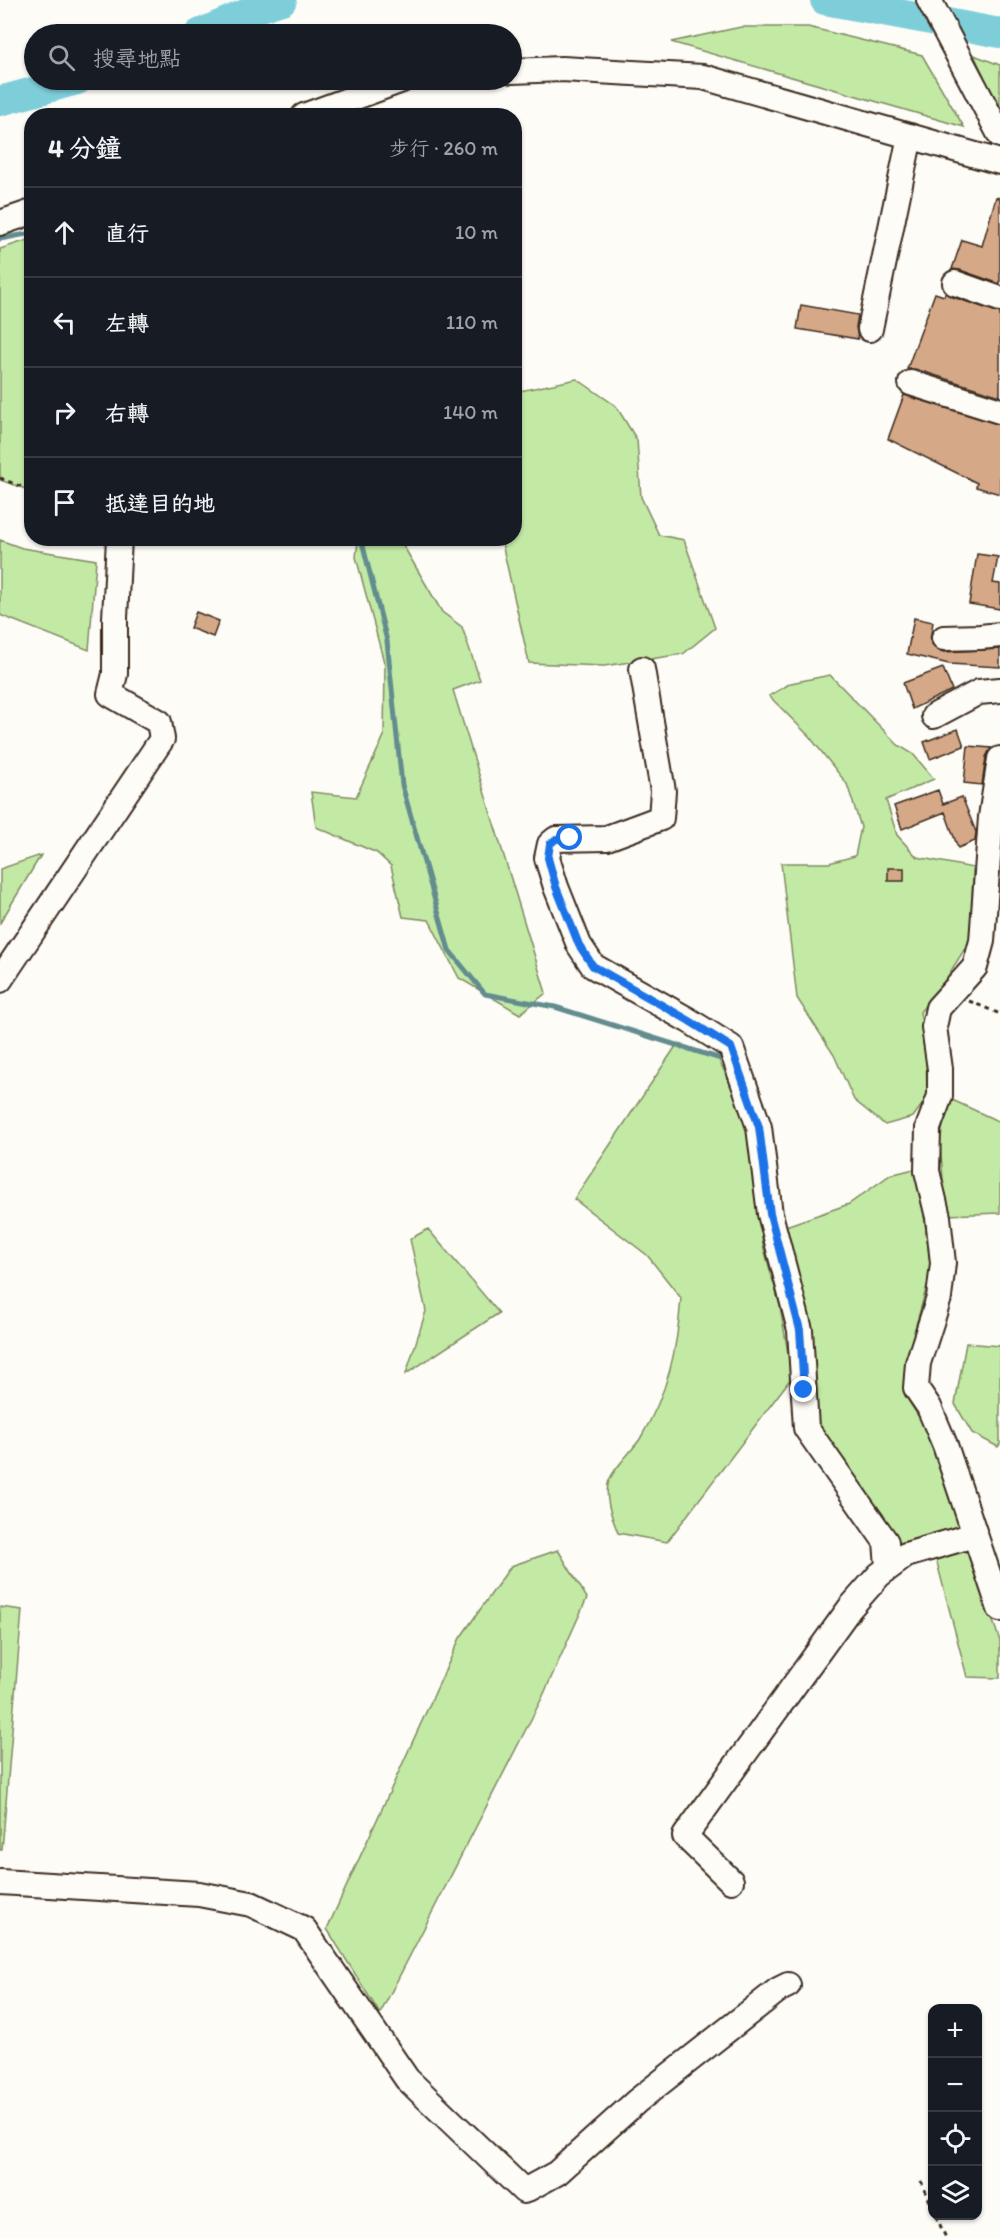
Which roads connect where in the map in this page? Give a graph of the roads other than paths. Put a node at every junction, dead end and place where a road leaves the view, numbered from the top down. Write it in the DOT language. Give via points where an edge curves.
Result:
graph roads {
  1 [pos="929,0"];
  2 [pos="522,71"];
  3 [pos="375,90"];
  4 [pos="326,108"];
  5 [pos="1000,135"];
  6 [pos="910,136"];
  7 [pos="1000,162"];
  8 [pos="24,215"];
  9 [pos="0,223"];
  10 [pos="955,283"];
  11 [pos="1000,299"];
  12 [pos="870,328"];
  13 [pos="911,383"];
  14 [pos="1000,411"];
  15 [pos="119,546"];
  16 [pos="1000,635"];
  17 [pos="944,638"];
  18 [pos="642,669"];
  19 [pos="1000,690"];
  20 [pos="934,716"];
  21 [pos="1000,759"];
  22 [pos="994,849"];
  23 [pos="0,980"];
  24 [pos="974,1535"];
  25 [pos="888,1566"];
  26 [pos="1000,1609"];
  27 [pos="731,1881"];
  28 [pos="0,1882"];
  29 [pos="788,1984"];
  1 -- 5 [label="street"];
  2 -- 6 [label="street" via="562,69 703,77"];
  3 -- 4 [label="street"];
  6 -- 7 [label="street"];
  6 -- 12 [label="street"];
  8 -- 9 [label="street"];
  10 -- 11 [label="street"];
  13 -- 14 [label="street"];
  15 -- 23 [label="street" via="111,694 159,722 162,739"];
  16 -- 17 [label="street"];
  18 -- 25 [label="street" via="663,791 662,818 607,838 556,839 550,844 548,858 579,945 593,966 731,1047 759,1127 770,1214 800,1330 806,1428 886,1542"];
  19 -- 20 [label="street" via="979,692"];
  21 -- 22 [label="street" via="991,818"];
  22 -- 24 [label="street" via="975,967 938,1008 934,1027 940,1096 928,1128 927,1171 943,1263 939,1298 918,1363 916,1388 945,1445"];
  24 -- 25 [label="street" via="906,1555"];
  24 -- 26 [label="street"];
  25 -- 27 [label="street" via="850,1608 685,1836"];
  28 -- 29 [label="street" via="199,1894 251,1904 304,1929 407,2079 524,2191 557,2173 637,2101"];
}
